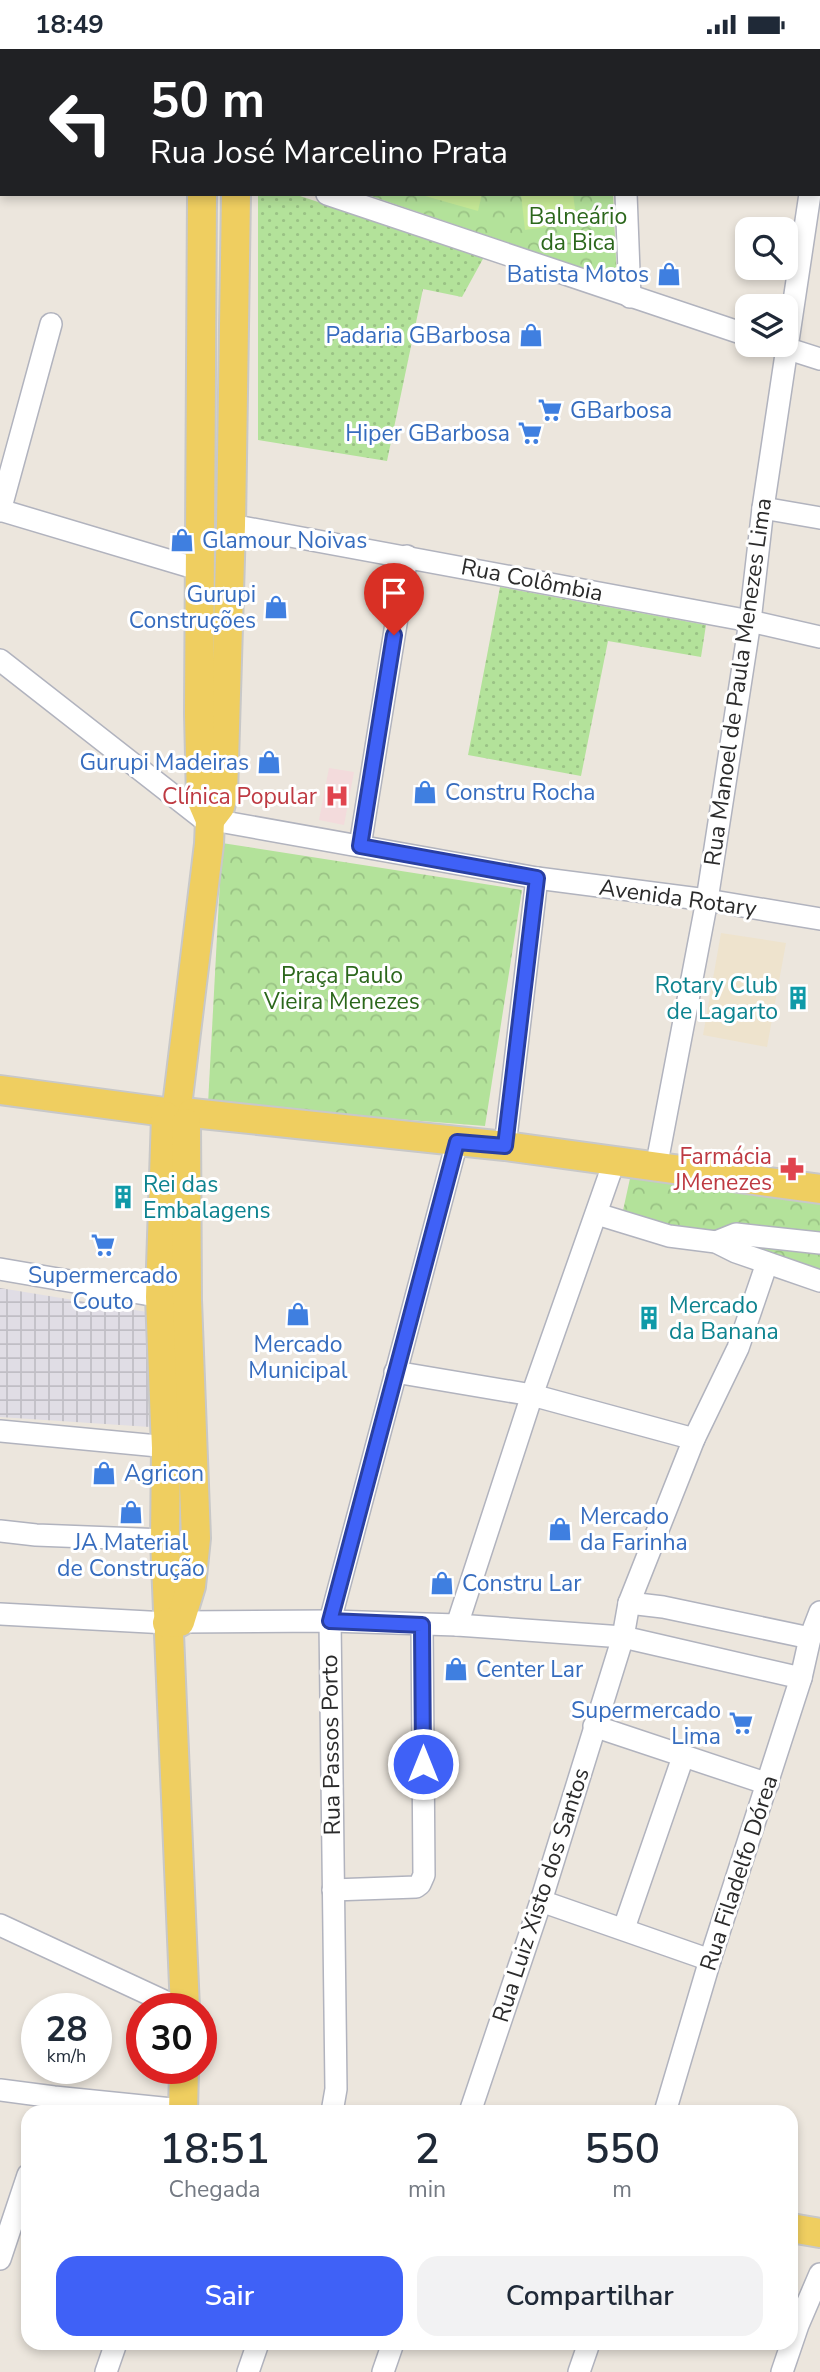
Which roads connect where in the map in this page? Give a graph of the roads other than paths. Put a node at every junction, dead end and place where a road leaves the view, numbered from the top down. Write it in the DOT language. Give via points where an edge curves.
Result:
graph roads {
  1 [pos="202,196"];
  2 [pos="236,196"];
  3 [pos="333,196"];
  4 [pos="626,196"];
  5 [pos="810,196"];
  6 [pos="792,294"];
  7 [pos="630,297"];
  8 [pos="51,324"];
  9 [pos="735,331"];
  10 [pos="798,352"];
  11 [pos="781,357"];
  12 [pos="820,359"];
  13 [pos="763,507"];
  14 [pos="0,510"];
  15 [pos="820,518"];
  16 [pos="231,525"];
  17 [pos="407,557"];
  18 [pos="201,570"];
  19 [pos="750,621"];
  20 [pos="820,637"];
  21 [pos="0,660"];
  22 [pos="210,820"];
  23 [pos="360,846"];
  24 [pos="537,878"];
  25 [pos="707,900"];
  26 [pos="820,919"];
  27 [pos="0,1090"];
  28 [pos="177,1112"];
  29 [pos="457,1142"];
  30 [pos="505,1146"];
  31 [pos="614,1162"];
  32 [pos="656,1168"];
  33 [pos="820,1189"];
  34 [pos="597,1214"];
  35 [pos="716,1241"];
  36 [pos="820,1243"];
  37 [pos="767,1263"];
  38 [pos="0,1269"];
  39 [pos="820,1281"];
  40 [pos="174,1299"];
  41 [pos="395,1372"];
  42 [pos="532,1395"];
  43 [pos="0,1431"];
  44 [pos="694,1439"];
  45 [pos="180,1448"];
  46 [pos="0,1531"];
  47 [pos="165,1540"];
  48 [pos="179,1587"];
  49 [pos="629,1603"];
  50 [pos="820,1612"];
  51 [pos="0,1614"];
  52 [pos="330,1621"];
  53 [pos="174,1622"];
  54 [pos="422,1625"];
  55 [pos="457,1625"];
  56 [pos="814,1635"];
  57 [pos="623,1637"];
  58 [pos="800,1678"];
  59 [pos="594,1726"];
  60 [pos="683,1757"];
  61 [pos="768,1783"];
  62 [pos="333,1891"];
  63 [pos="541,1901"];
  64 [pos="0,1926"];
  65 [pos="624,1928"];
  66 [pos="710,1960"];
  67 [pos="148,1993"];
  68 [pos="183,1993"];
  69 [pos="183,2084"];
  70 [pos="0,2090"];
  71 [pos="52,2105"];
  72 [pos="182,2105"];
  73 [pos="333,2105"];
  74 [pos="472,2105"];
  75 [pos="666,2105"];
  76 [pos="21,2196"];
  77 [pos="798,2229"];
  78 [pos="820,2233"];
  79 [pos="0,2259"];
  80 [pos="820,2274"];
  81 [pos="813,2302"];
  82 [pos="798,2336"];
  83 [pos="114,2350"];
  84 [pos="256,2350"];
  85 [pos="391,2350"];
  86 [pos="587,2350"];
  87 [pos="792,2350"];
  88 [pos="106,2372"];
  89 [pos="248,2372"];
  90 [pos="383,2372"];
  91 [pos="579,2372"];
  92 [pos="782,2372"];
  1 -- 18 [label="main road"];
  2 -- 16 [label="main road"];
  3 -- 7 [label="street"];
  4 -- 7 [label="street"];
  5 -- 6 [label="street, Rua Manoel de Paula Menezes Lima"];
  7 -- 9 [label="street"];
  8 -- 14 [label="street"];
  10 -- 12 [label="street"];
  11 -- 13 [label="street, Rua Manoel de Paula Menezes Lima"];
  13 -- 15 [label="street"];
  13 -- 19 [label="street, Rua Manoel de Paula Menezes Lima"];
  14 -- 18 [label="street"];
  16 -- 17 [label="street, Rua Colômbia"];
  16 -- 22 [label="main road" via="223,795"];
  17 -- 19 [label="street, Rua Colômbia"];
  17 -- 23 [label="street"];
  18 -- 22 [label="main road" via="201,799"];
  19 -- 20 [label="street, Rua Colômbia"];
  19 -- 25 [label="street, Rua Manoel de Paula Menezes Lima"];
  21 -- 22 [label="street"];
  22 -- 23 [label="street"];
  22 -- 28 [label="main road"];
  23 -- 24 [label="street"];
  24 -- 25 [label="street, Avenida Rotary"];
  24 -- 30 [label="street"];
  25 -- 26 [label="street, Avenida Rotary"];
  25 -- 32 [label="street, Rua Manoel de Paula Menezes Lima"];
  27 -- 28 [label="main road"];
  28 -- 29 [label="main road"];
  28 -- 40 [label="main road"];
  29 -- 30 [label="main road"];
  29 -- 41 [label="street, Rua Passos Porto"];
  30 -- 31 [label="main road"];
  31 -- 32 [label="main road"];
  31 -- 34 [label="street"];
  32 -- 33 [label="main road"];
  34 -- 35 [label="street" via="669,1236"];
  34 -- 42 [label="street"];
  35 -- 36 [label="street" via="736,1234"];
  35 -- 37 [label="street"];
  37 -- 39 [label="street"];
  37 -- 44 [label="street, Rua Luiz Xisto dos Santos" via="738,1348"];
  38 -- 40 [label="street"];
  40 -- 45 [label="main road"];
  41 -- 42 [label="street"];
  41 -- 52 [label="street, Rua Passos Porto"];
  42 -- 44 [label="street"];
  42 -- 55 [label="street"];
  43 -- 45 [label="street"];
  44 -- 49 [label="street, Rua Luiz Xisto dos Santos"];
  45 -- 47 [label="main road"];
  45 -- 48 [label="main road" via="196,1538"];
  46 -- 47 [label="street"];
  47 -- 48 [label="main road"];
  48 -- 53 [label="main road"];
  49 -- 56 [label="street"];
  49 -- 57 [label="street, Rua Luiz Xisto dos Santos"];
  50 -- 56 [label="street, Rua Filadelfo Dórea"];
  51 -- 53 [label="street"];
  52 -- 53 [label="street"];
  52 -- 54 [label="street"];
  52 -- 62 [label="street, Rua Passos Porto"];
  53 -- 68 [label="main road"];
  54 -- 55 [label="street"];
  54 -- 62 [label="street" via="424,1875 416,1887"];
  55 -- 57 [label="street"];
  56 -- 58 [label="street, Rua Filadelfo Dórea"];
  57 -- 58 [label="street"];
  57 -- 59 [label="street, Rua Luiz Xisto dos Santos"];
  58 -- 61 [label="street, Rua Filadelfo Dórea"];
  59 -- 60 [label="street"];
  59 -- 63 [label="street, Rua Luiz Xisto dos Santos"];
  60 -- 61 [label="street"];
  60 -- 65 [label="street"];
  61 -- 66 [label="street, Rua Filadelfo Dórea"];
  62 -- 73 [label="street, Rua Passos Porto"];
  63 -- 65 [label="street"];
  63 -- 74 [label="street, Rua Luiz Xisto dos Santos"];
  64 -- 67 [label="street"];
  65 -- 66 [label="street"];
  66 -- 75 [label="street, Rua Filadelfo Dórea"];
  69 -- 72 [label="main road"];
  70 -- 71 [label="street"];
  76 -- 79 [label="street"];
  77 -- 78 [label="main road"];
  80 -- 81 [label="street"];
  81 -- 82 [label="street"];
  83 -- 88 [label="street"];
  84 -- 89 [label="street"];
  85 -- 90 [label="street"];
  86 -- 91 [label="street"];
  87 -- 92 [label="street"];
}
